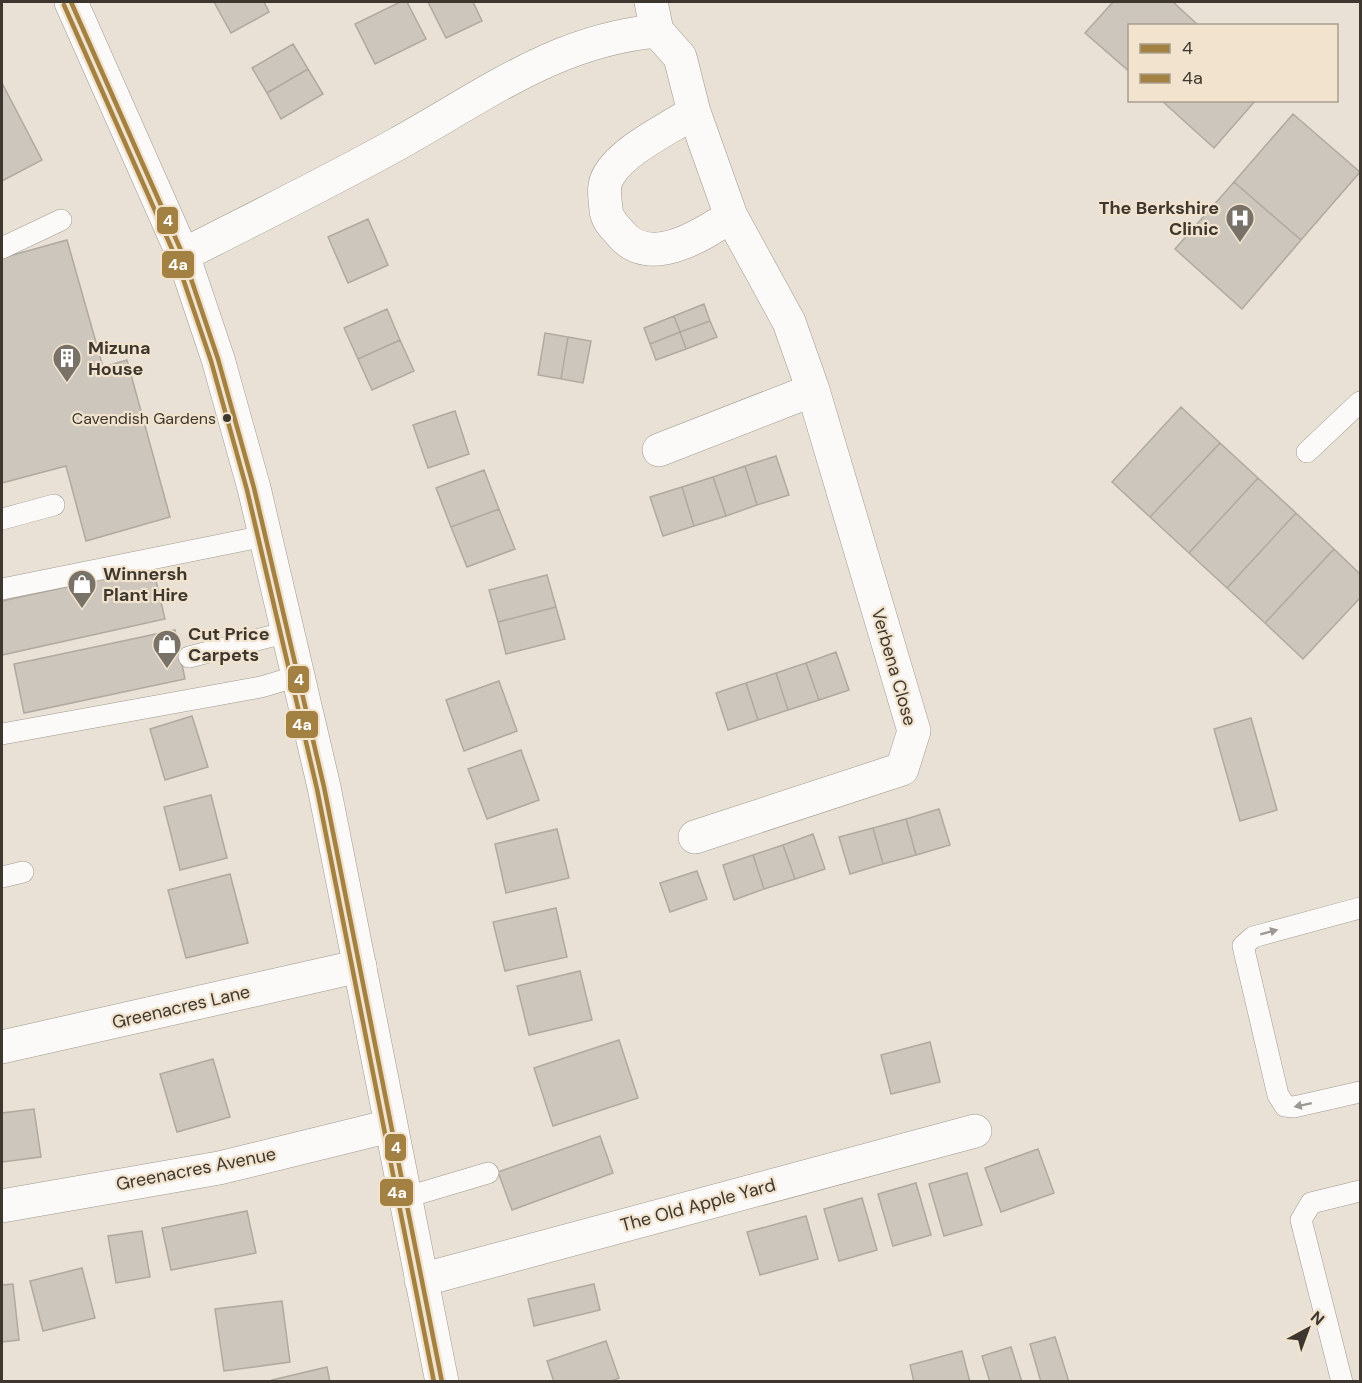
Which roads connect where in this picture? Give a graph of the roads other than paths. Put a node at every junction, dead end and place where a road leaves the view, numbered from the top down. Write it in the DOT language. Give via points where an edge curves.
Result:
graph roads {
  1 [pos="71,2"];
  2 [pos="654,16"];
  3 [pos="694,112"];
  4 [pos="731,216"];
  5 [pos="61,220"];
  6 [pos="2,248"];
  7 [pos="183,255"];
  8 [pos="813,390"];
  9 [pos="1360,402"];
  10 [pos="659,450"];
  11 [pos="1307,452"];
  12 [pos="54,505"];
  13 [pos="2,519"];
  14 [pos="266,536"];
  15 [pos="2,589"];
  16 [pos="288,632"];
  17 [pos="189,657"];
  18 [pos="298,676"];
  19 [pos="2,734"];
  20 [pos="695,837"];
  21 [pos="23,872"];
  22 [pos="2,877"];
  23 [pos="1360,908"];
  24 [pos="360,966"];
  25 [pos="2,1047"];
  26 [pos="1360,1092"];
  27 [pos="390,1126"];
  28 [pos="975,1131"];
  29 [pos="488,1173"];
  30 [pos="1360,1191"];
  31 [pos="404,1198"];
  32 [pos="2,1206"];
  33 [pos="421,1280"];
  34 [pos="442,1382"];
  35 [pos="1341,1382"];
  1 -- 7 [label="street"];
  2 -- 3 [label="street" via="680,57"];
  2 -- 7 [label="street" via="626,34 584,44 544,60 396,145"];
  3 -- 4 [label="street"];
  3 -- 4 [label="street" via="621,160 609,173 604,185 607,218 637,248 657,249 694,240"];
  4 -- 8 [label="street, Verbena Close" via="789,322"];
  5 -- 6 [label="lane"];
  7 -- 14 [label="street" via="218,359"];
  8 -- 10 [label="street"];
  8 -- 20 [label="street, Verbena Close" via="914,731 902,770"];
  9 -- 11 [label="lane"];
  12 -- 13 [label="lane"];
  14 -- 15 [label="lane"];
  14 -- 16 [label="street"];
  16 -- 17 [label="lane"];
  16 -- 18 [label="street"];
  18 -- 19 [label="lane" via="261,687"];
  18 -- 24 [label="street"];
  21 -- 22 [label="lane"];
  26 -- 23 [label="lane, one-way" via="1285,1106 1278,1095 1243,946 1252,937"];
  24 -- 25 [label="street, Greenacres Lane"];
  24 -- 27 [label="street"];
  27 -- 31 [label="street"];
  27 -- 32 [label="street, Greenacres Avenue" via="219,1168"];
  28 -- 33 [label="street, The Old Apple Yard"];
  29 -- 31 [label="lane"];
  30 -- 35 [label="lane" via="1311,1203 1301,1220"];
  31 -- 33 [label="street"];
  33 -- 34 [label="street"];
}
